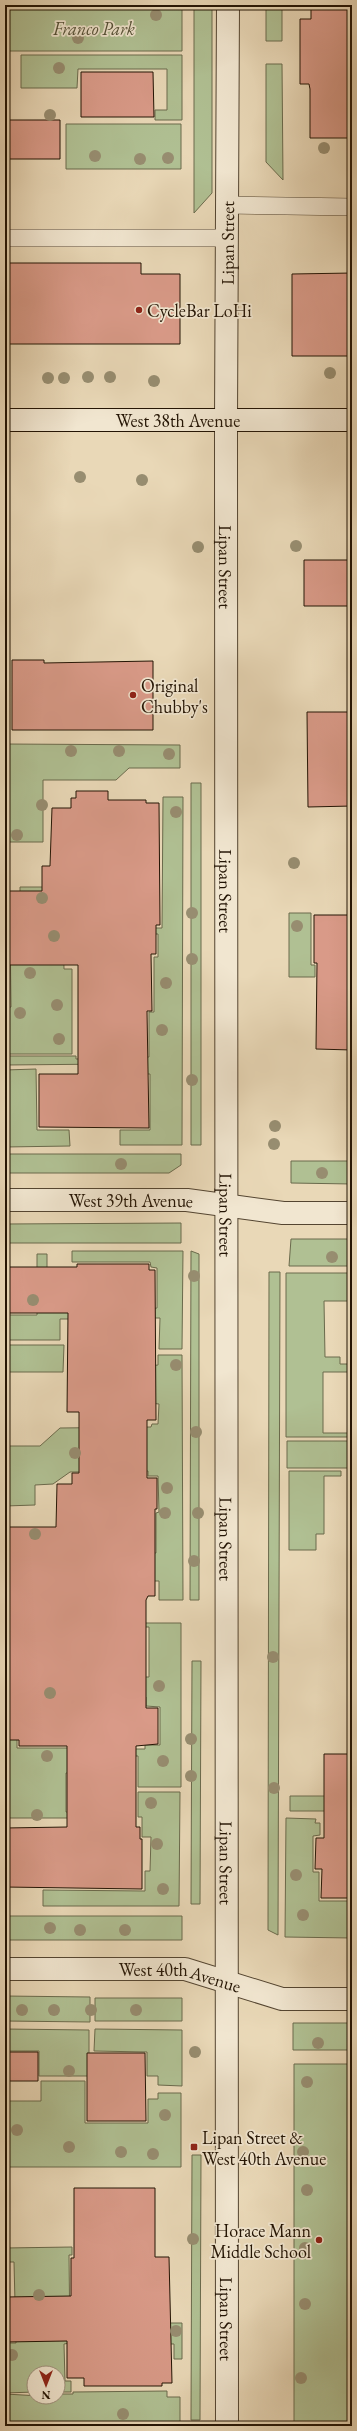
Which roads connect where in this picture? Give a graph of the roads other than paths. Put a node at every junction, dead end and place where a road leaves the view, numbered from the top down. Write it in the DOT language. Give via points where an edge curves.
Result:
graph roads {
  1 [pos="228,5"];
  2 [pos="227,205"];
  3 [pos="352,207"];
  4 [pos="5,238"];
  5 [pos="227,238"];
  6 [pos="5,420"];
  7 [pos="226,420"];
  8 [pos="352,420"];
  9 [pos="5,1200"];
  10 [pos="226,1205"];
  11 [pos="352,1213"];
  12 [pos="5,1969"];
  13 [pos="226,1981"];
  14 [pos="352,1999"];
  15 [pos="227,2426"];
  1 -- 2 [label="street, Lipan Street"];
  2 -- 3 [label="lane"];
  2 -- 5 [label="street, Lipan Street"];
  4 -- 5 [label="lane"];
  5 -- 7 [label="street, Lipan Street"];
  6 -- 7 [label="street, West 38th Avenue"];
  7 -- 8 [label="street, West 38th Avenue"];
  7 -- 10 [label="street, Lipan Street"];
  9 -- 10 [label="street, West 39th Avenue" via="187,1200"];
  10 -- 11 [label="street, West 39th Avenue" via="283,1213"];
  10 -- 13 [label="street, Lipan Street"];
  12 -- 13 [label="street, West 40th Avenue" via="185,1969"];
  13 -- 14 [label="street, West 40th Avenue" via="282,1999"];
  13 -- 15 [label="street, Lipan Street"];
}
